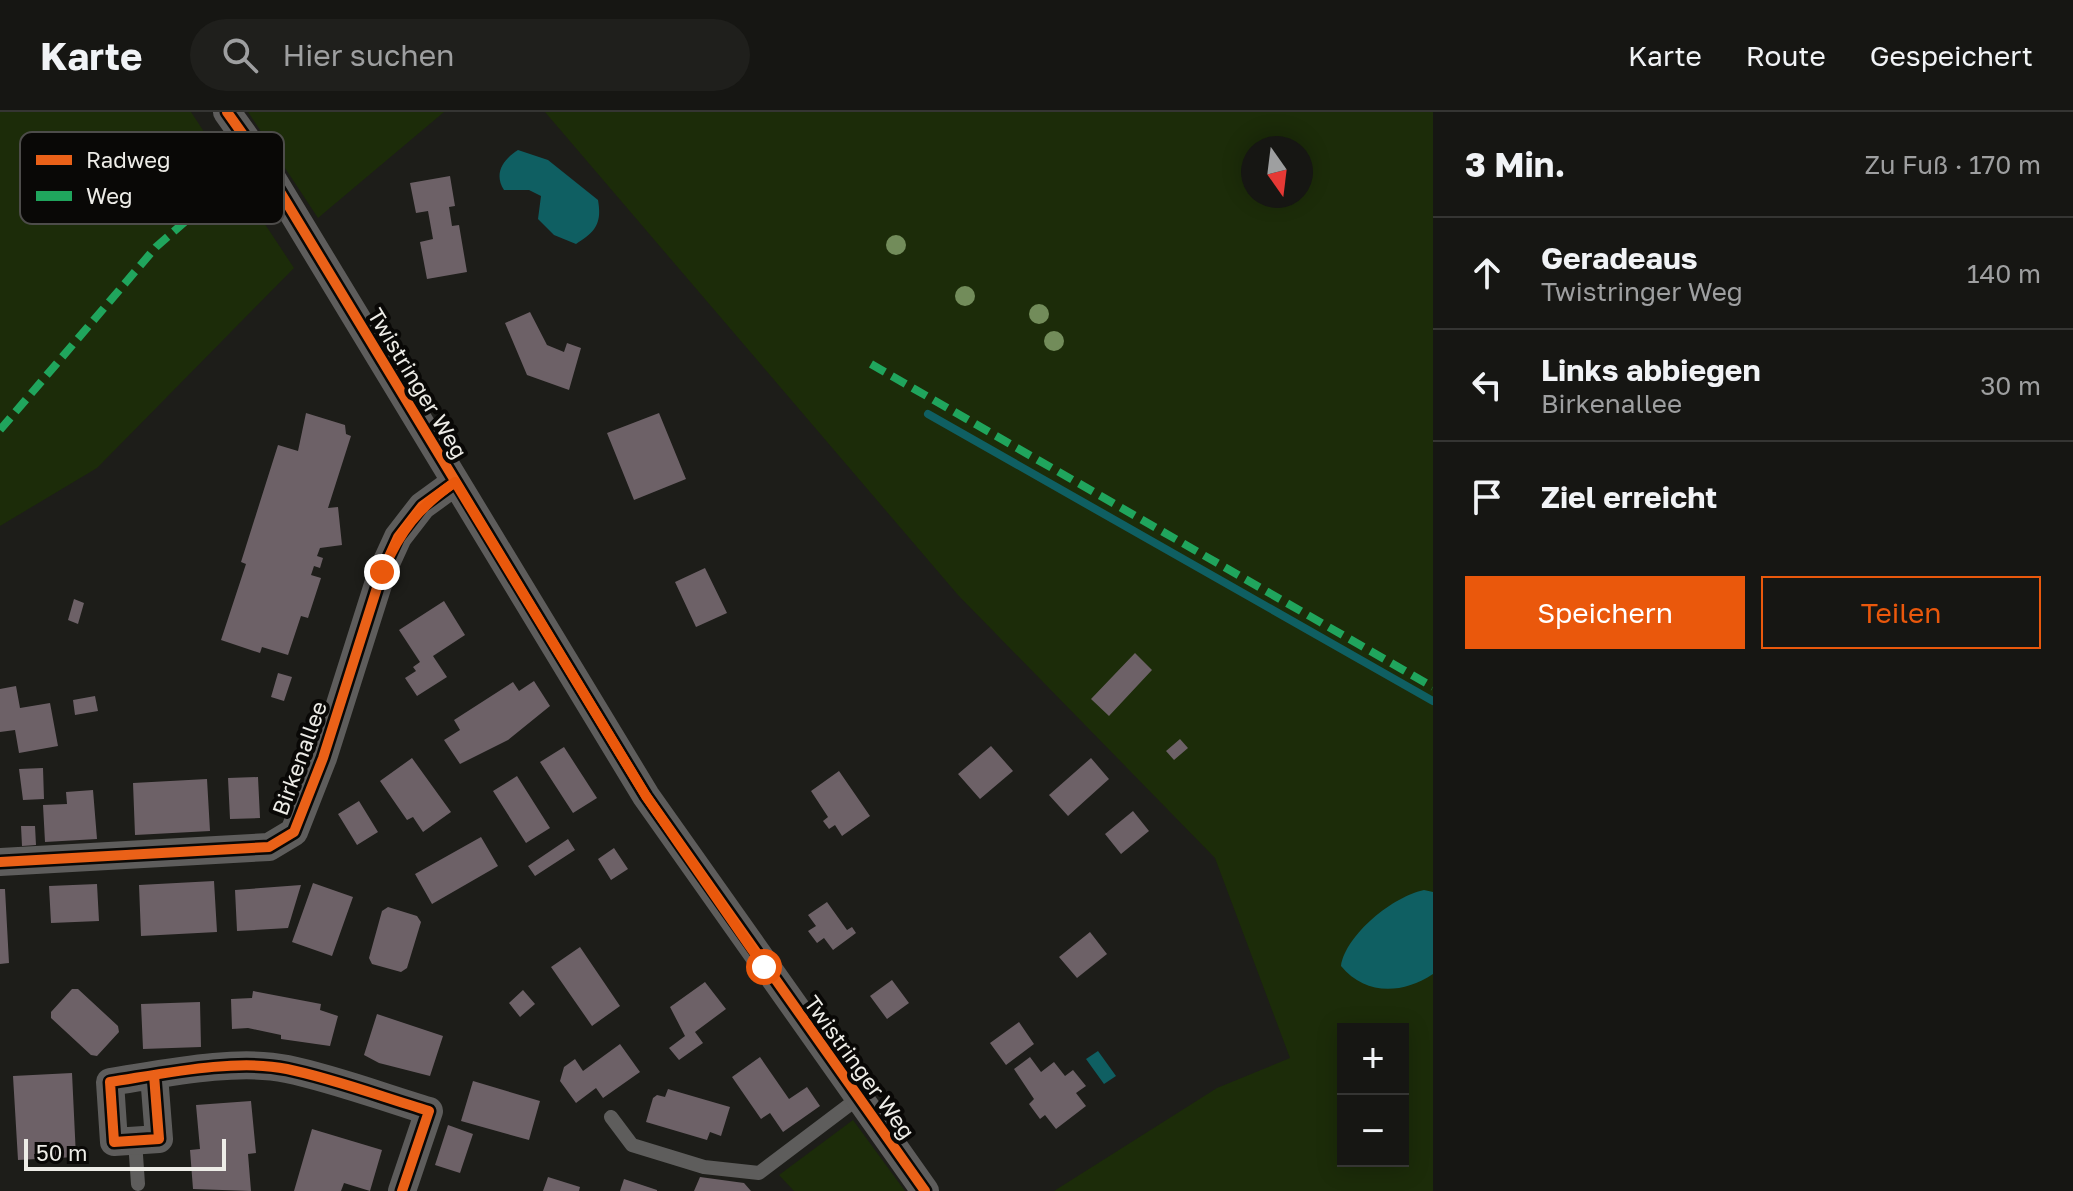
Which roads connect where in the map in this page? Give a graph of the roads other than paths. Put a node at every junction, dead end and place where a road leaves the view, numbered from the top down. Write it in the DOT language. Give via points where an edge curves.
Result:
graph roads {
  1 [pos="227,112"];
  2 [pos="241,132"];
  3 [pos="284,198"];
  4 [pos="455,482"];
  5 [pos="0,862"];
  6 [pos="154,1075"];
  7 [pos="857,1099"];
  8 [pos="611,1117"];
  9 [pos="135,1141"];
  10 [pos="138,1184"];
  11 [pos="402,1191"];
  12 [pos="925,1191"];
  1 -- 2 [label="street, Twistringer Weg"];
  3 -- 4 [label="street, Twistringer Weg"];
  4 -- 5 [label="street, Birkenallee" via="422,506 398,537 294,832 269,847"];
  4 -- 7 [label="street, Twistringer Weg" via="646,796"];
  6 -- 9 [label="street" via="159,1139"];
  6 -- 9 [label="street" via="110,1082 114,1142"];
  6 -- 11 [label="street" via="285,1068 429,1111"];
  7 -- 8 [label="lane" via="759,1173 704,1167 632,1145"];
  7 -- 12 [label="street, Twistringer Weg"];
  9 -- 10 [label="lane"];
}
